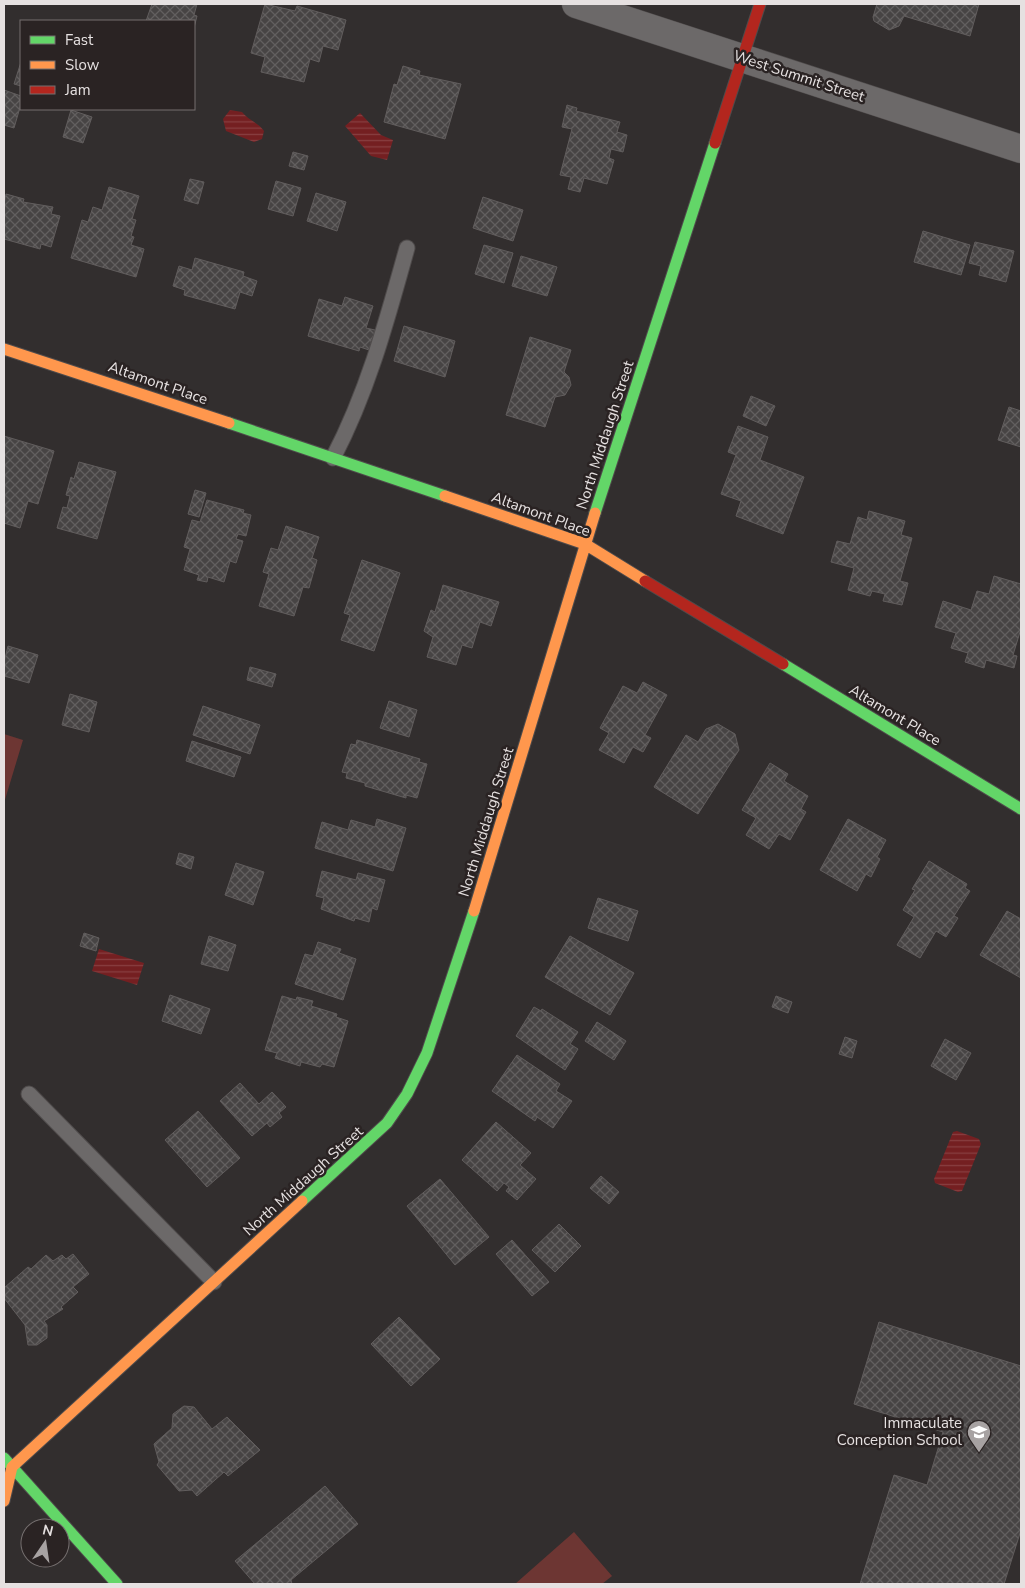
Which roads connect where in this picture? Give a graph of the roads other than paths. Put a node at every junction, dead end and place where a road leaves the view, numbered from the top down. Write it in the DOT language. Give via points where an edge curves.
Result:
graph roads {
  1 [pos="576,4"];
  2 [pos="760,4"];
  3 [pos="743,58"];
  4 [pos="1021,149"];
  5 [pos="407,248"];
  6 [pos="4,349"];
  7 [pos="333,458"];
  8 [pos="585,544"];
  9 [pos="1020,806"];
  10 [pos="29,1094"];
  11 [pos="214,1282"];
  12 [pos="4,1458"];
  13 [pos="12,1467"];
  14 [pos="4,1501"];
  15 [pos="117,1584"];
  1 -- 3 [label="street, West Summit Street"];
  2 -- 3 [label="street, North Middaugh Street"];
  3 -- 4 [label="street, West Summit Street"];
  3 -- 8 [label="street, North Middaugh Street"];
  5 -- 7 [label="lane" via="380,348 353,420"];
  6 -- 7 [label="street, Altamont Place"];
  7 -- 8 [label="street, Altamont Place"];
  8 -- 9 [label="street, Altamont Place"];
  8 -- 11 [label="street, North Middaugh Street" via="481,890 427,1053 407,1094 387,1123"];
  10 -- 11 [label="lane"];
  11 -- 13 [label="street, North Middaugh Street"];
  12 -- 13 [label="street"];
  13 -- 14 [label="street"];
  13 -- 15 [label="street"];
}
